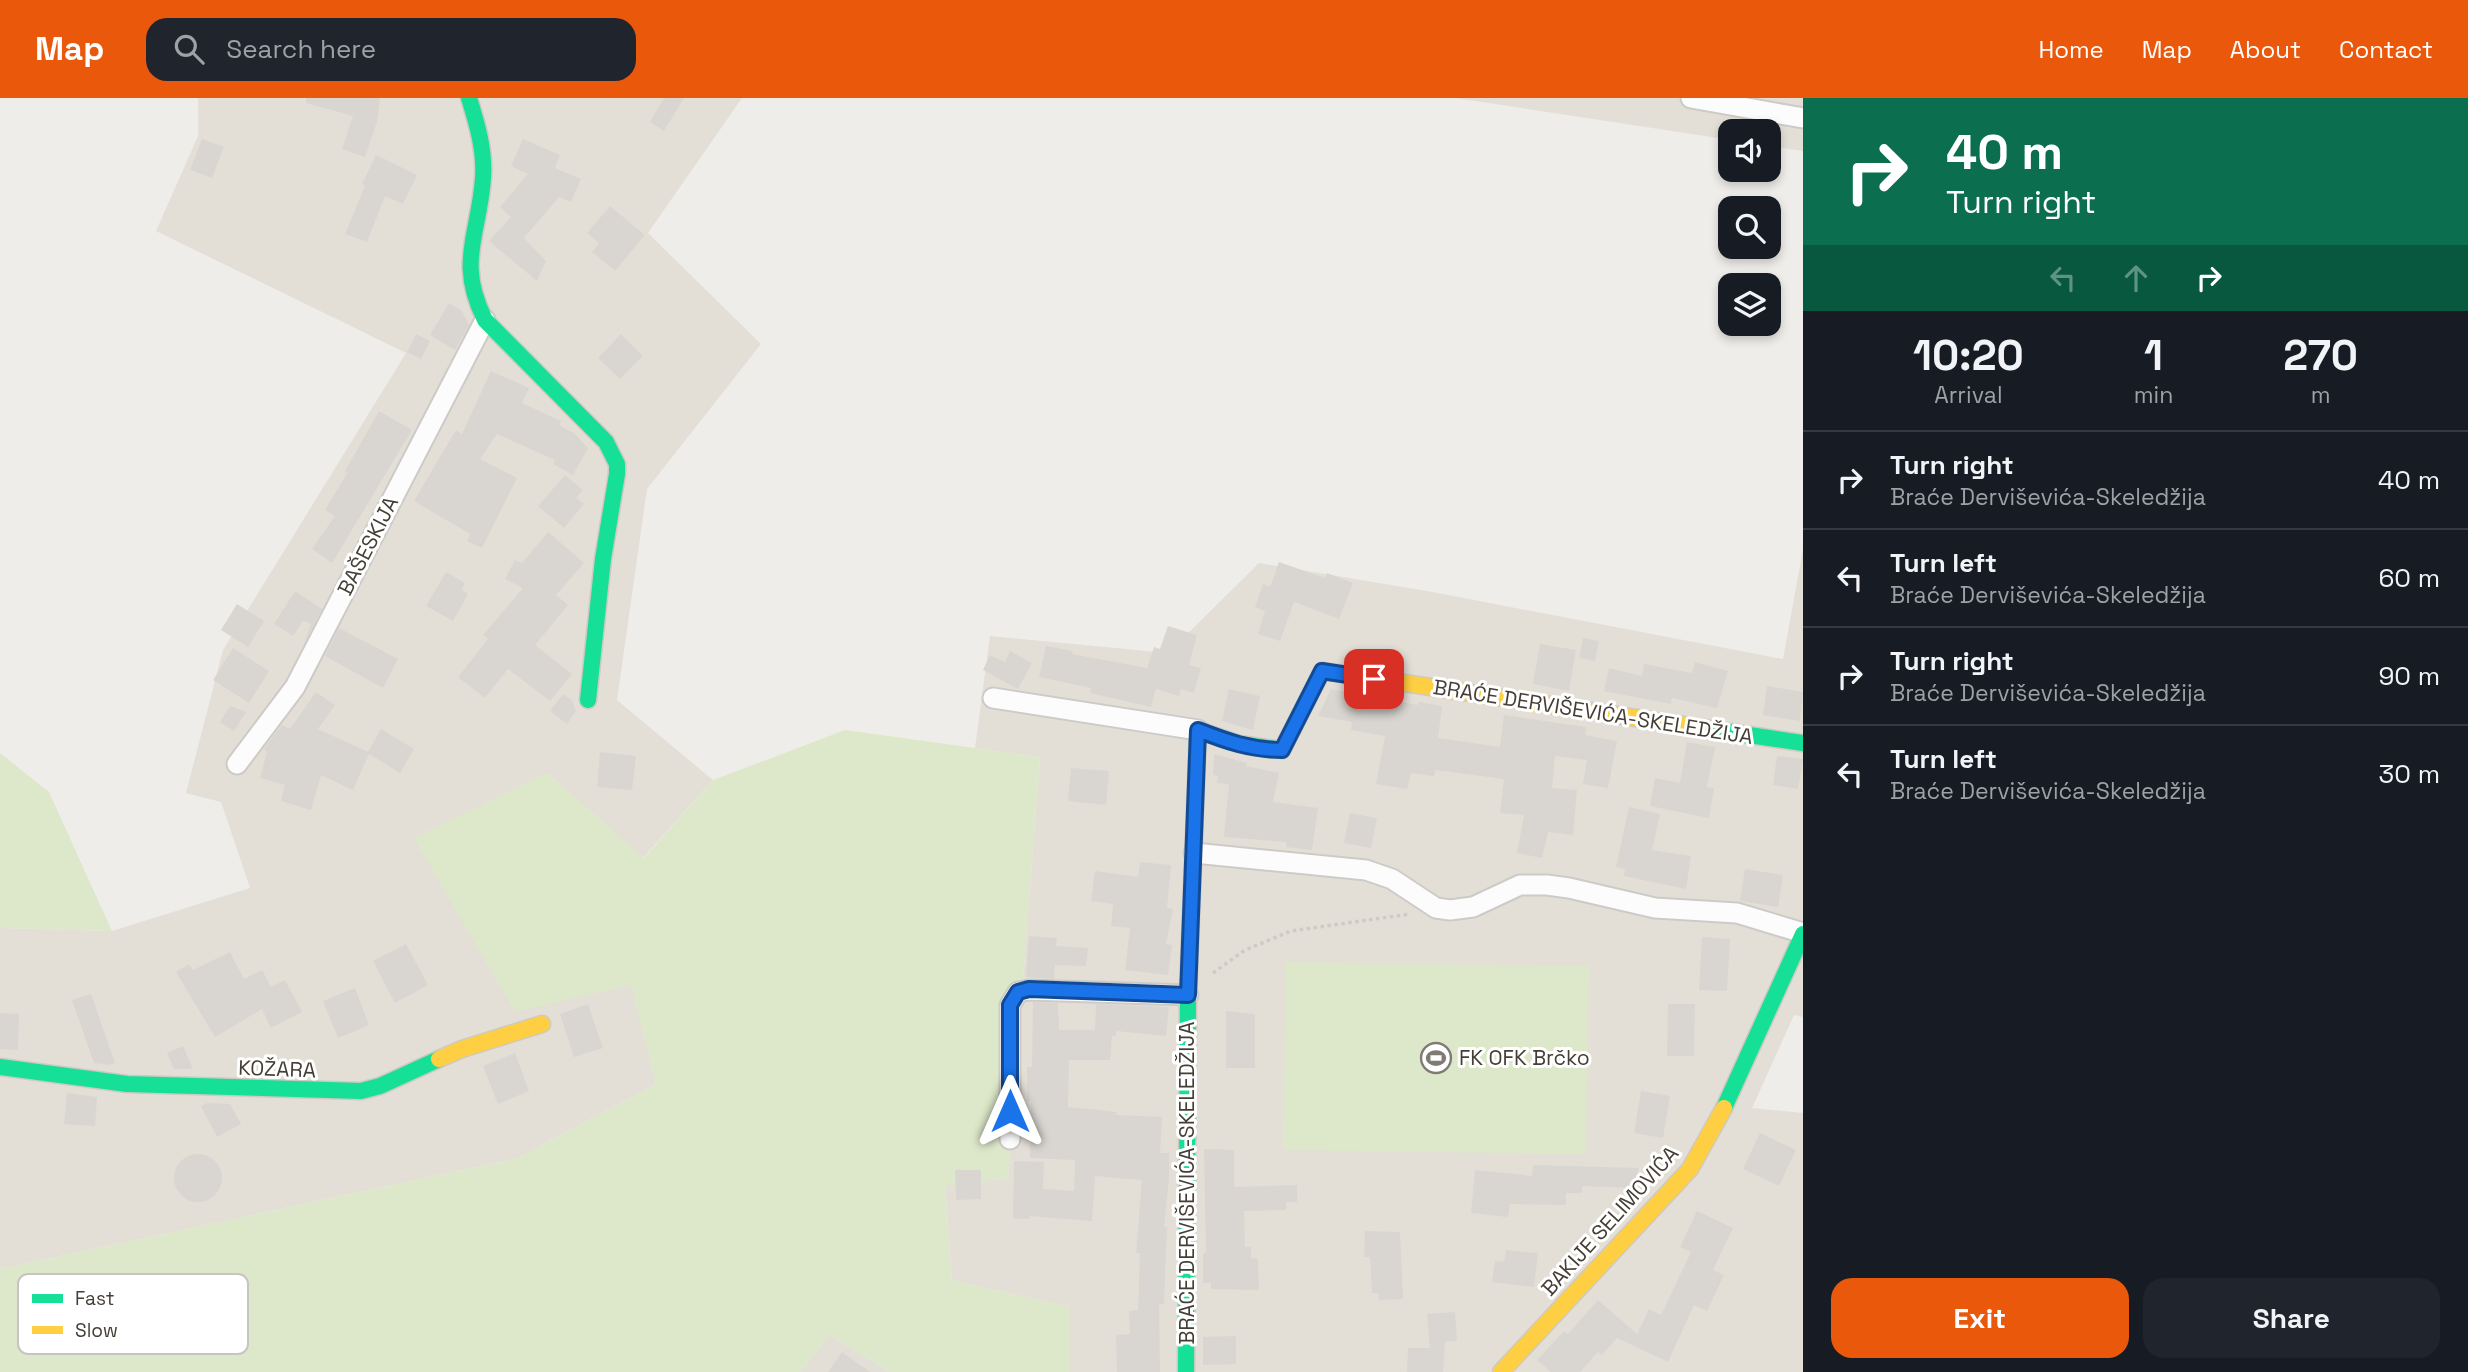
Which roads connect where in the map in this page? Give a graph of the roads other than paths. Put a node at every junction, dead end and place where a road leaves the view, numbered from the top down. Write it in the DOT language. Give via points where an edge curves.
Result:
graph roads {
  1 [pos="469,98"];
  2 [pos="1691,98"];
  3 [pos="1803,118"];
  4 [pos="485,320"];
  5 [pos="993,698"];
  6 [pos="588,700"];
  7 [pos="1198,730"];
  8 [pos="1803,743"];
  9 [pos="237,764"];
  10 [pos="1194,853"];
  11 [pos="1803,933"];
  12 [pos="1188,995"];
  13 [pos="542,1024"];
  14 [pos="0,1067"];
  15 [pos="1010,1139"];
  16 [pos="1186,1372"];
  17 [pos="1501,1372"];
  1 -- 4 [label="street" via="484,157 468,284"];
  2 -- 3 [label="street"];
  4 -- 6 [label="street" via="606,442 617,464"];
  4 -- 9 [label="street, BAŠESKIJA" via="295,687"];
  5 -- 7 [label="street"];
  7 -- 8 [label="street, BRAĆE DERVIŠEVIĆA-SKELEDŽIJA" via="1236,745 1282,750 1322,671"];
  7 -- 10 [label="street, BRAĆE DERVIŠEVIĆA-SKELEDŽIJA"];
  10 -- 11 [label="street" via="1366,870 1392,879 1436,908 1461,910 1520,885 1547,885 1655,908 1737,913"];
  10 -- 12 [label="street, BRAĆE DERVIŠEVIĆA-SKELEDŽIJA"];
  11 -- 17 [label="street, BAKIJE SELIMOVIĆA" via="1717,1123 1690,1169"];
  12 -- 15 [label="street, BRAĆE DERVIŠEVIĆA-SKELEDŽIJA" via="1018,992 1010,1005"];
  12 -- 16 [label="street, BRAĆE DERVIŠEVIĆA-SKELEDŽIJA"];
  13 -- 14 [label="street, KOŽARA" via="462,1049 361,1091 127,1084"];
}
